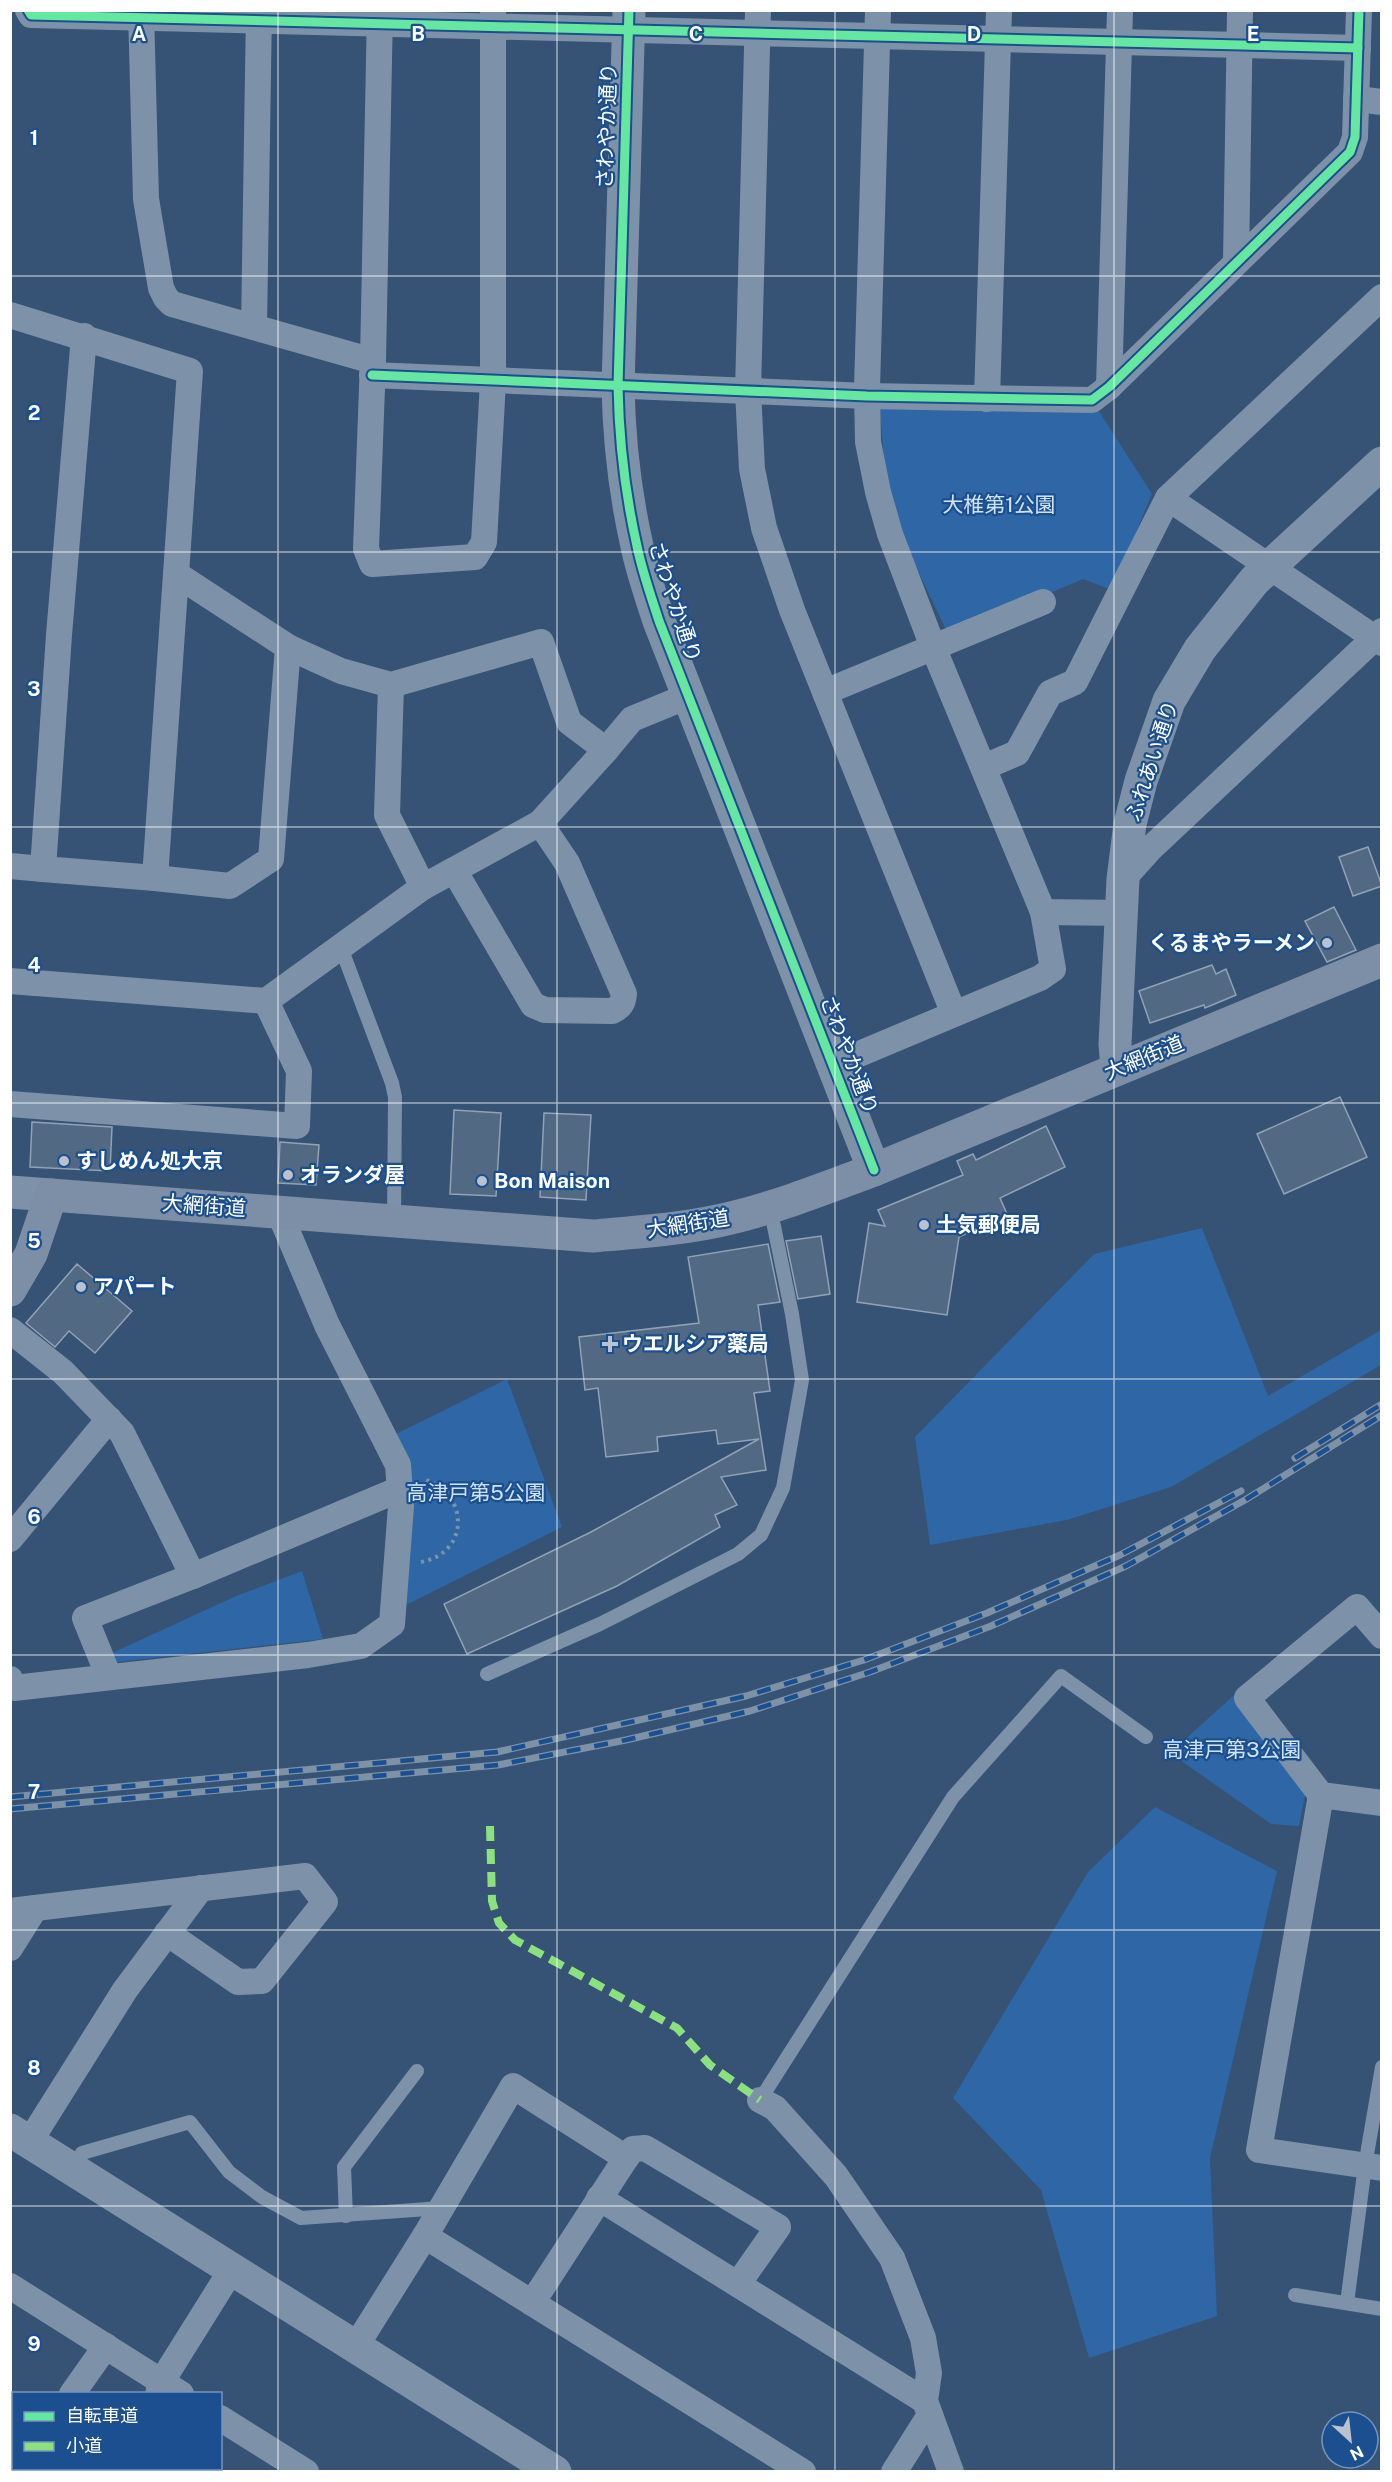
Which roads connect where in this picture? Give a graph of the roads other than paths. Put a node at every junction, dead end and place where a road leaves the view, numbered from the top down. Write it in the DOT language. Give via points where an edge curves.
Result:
graph roads {
  1 [pos="28,10"];
  2 [pos="878,10"];
  3 [pos="999,10"];
  4 [pos="1120,10"];
  5 [pos="1240,10"];
  6 [pos="1359,10"];
  7 [pos="141,14"];
  8 [pos="259,16"];
  9 [pos="380,17"];
  10 [pos="492,19"];
  11 [pos="628,20"];
  12 [pos="758,22"];
  13 [pos="877,36"];
  14 [pos="998,39"];
  15 [pos="1119,42"];
  16 [pos="1240,45"];
  17 [pos="1358,48"];
  18 [pos="1356,99"];
  19 [pos="1382,102"];
  20 [pos="1236,262"];
  21 [pos="1382,297"];
  22 [pos="10,315"];
  23 [pos="254,327"];
  24 [pos="84,336"];
  25 [pos="373,368"];
  26 [pos="493,382"];
  27 [pos="618,386"];
  28 [pos="1109,387"];
  29 [pos="748,391"];
  30 [pos="867,396"];
  31 [pos="987,399"];
  32 [pos="1382,463"];
  33 [pos="1168,498"];
  34 [pos="1269,567"];
  35 [pos="176,574"];
  36 [pos="1043,602"];
  37 [pos="1379,637"];
  38 [pos="288,646"];
  39 [pos="933,647"];
  40 [pos="391,685"];
  41 [pos="825,692"];
  42 [pos="688,696"];
  43 [pos="606,750"];
  44 [pos="984,767"];
  45 [pos="540,823"];
  46 [pos="10,866"];
  47 [pos="43,869"];
  48 [pos="454,870"];
  49 [pos="155,878"];
  50 [pos="1123,879"];
  51 [pos="423,887"];
  52 [pos="1043,912"];
  53 [pos="1122,913"];
  54 [pos="340,945"];
  55 [pos="1382,960"];
  56 [pos="10,981"];
  57 [pos="266,1001"];
  58 [pos="954,1014"];
  59 [pos="833,1065"];
  60 [pos="1117,1069"];
  61 [pos="10,1104"];
  62 [pos="874,1170"];
  63 [pos="10,1192"];
  64 [pos="51,1195"];
  65 [pos="770,1207"];
  66 [pos="279,1212"];
  67 [pos="394,1221"];
  68 [pos="10,1290"];
  69 [pos="10,1330"];
  70 [pos="109,1419"];
  71 [pos="400,1485"];
  72 [pos="10,1539"];
  73 [pos="193,1576"];
  74 [pos="1382,1636"];
  75 [pos="487,1674"];
  76 [pos="109,1677"];
  77 [pos="10,1680"];
  78 [pos="1146,1737"];
  79 [pos="1321,1795"];
  80 [pos="1382,1803"];
  81 [pos="201,1888"];
  82 [pos="23,1910"];
  83 [pos="167,1933"];
  84 [pos="10,1948"];
  85 [pos="1382,2067"];
  86 [pos="417,2071"];
  87 [pos="760,2100"];
  88 [pos="20,2136"];
  89 [pos="626,2158"];
  90 [pos="1373,2167"];
  91 [pos="74,2169"];
  92 [pos="599,2198"];
  93 [pos="442,2208"];
  94 [pos="346,2216"];
  95 [pos="425,2236"];
  96 [pos="232,2268"];
  97 [pos="738,2284"];
  98 [pos="10,2286"];
  99 [pos="1295,2295"];
  100 [pos="532,2303"];
  101 [pos="1347,2303"];
  102 [pos="1382,2308"];
  103 [pos="106,2346"];
  104 [pos="356,2346"];
  105 [pos="167,2389"];
  106 [pos="73,2392"];
  107 [pos="928,2408"];
  108 [pos="222,2419"];
  109 [pos="539,2467"];
  110 [pos="306,2472"];
  111 [pos="803,2472"];
  112 [pos="894,2472"];
  113 [pos="951,2472"];
  1 -- 7 [label="street" via="31,15"];
  2 -- 13 [label="street"];
  3 -- 14 [label="street"];
  4 -- 15 [label="street"];
  5 -- 16 [label="street"];
  6 -- 17 [label="street"];
  7 -- 8 [label="street"];
  7 -- 23 [label="street" via="146,199 160,288 172,304"];
  8 -- 9 [label="street"];
  8 -- 23 [label="street"];
  9 -- 10 [label="street"];
  9 -- 25 [label="street"];
  10 -- 11 [label="street"];
  10 -- 26 [label="street"];
  11 -- 12 [label="street"];
  11 -- 27 [label="street, さわやか通り"];
  12 -- 13 [label="street"];
  12 -- 29 [label="street"];
  13 -- 14 [label="street"];
  13 -- 30 [label="street"];
  14 -- 15 [label="street"];
  14 -- 31 [label="street"];
  15 -- 16 [label="street"];
  15 -- 28 [label="street"];
  16 -- 17 [label="street"];
  16 -- 20 [label="street"];
  17 -- 18 [label="street"];
  18 -- 19 [label="street"];
  18 -- 20 [label="street" via="1355,137 1350,152"];
  20 -- 28 [label="street"];
  21 -- 33 [label="street"];
  22 -- 24 [label="street"];
  23 -- 25 [label="street"];
  24 -- 35 [label="street" via="190,371"];
  24 -- 47 [label="street"];
  25 -- 26 [label="street"];
  25 -- 26 [label="street" via="366,549 372,564 475,557 484,542"];
  26 -- 27 [label="street"];
  27 -- 29 [label="street"];
  27 -- 42 [label="street, さわやか通り" via="625,483 637,547 659,621"];
  28 -- 31 [label="street" via="1092,400"];
  29 -- 30 [label="street"];
  29 -- 41 [label="street" via="752,469 764,528"];
  30 -- 31 [label="street"];
  30 -- 39 [label="street" via="868,442 878,492"];
  32 -- 34 [label="street, ふれあい通り"];
  33 -- 34 [label="street"];
  33 -- 44 [label="street" via="1075,682 1050,693 1017,753"];
  34 -- 37 [label="street"];
  34 -- 50 [label="street, ふれあい通り" via="1237,600 1200,649 1168,701 1130,824"];
  35 -- 38 [label="street"];
  35 -- 49 [label="street"];
  36 -- 39 [label="street"];
  37 -- 50 [label="street" via="1150,849"];
  38 -- 40 [label="street" via="341,671"];
  38 -- 49 [label="street" via="271,859 230,886"];
  39 -- 41 [label="street"];
  39 -- 44 [label="street"];
  40 -- 43 [label="street" via="541,642 569,722"];
  40 -- 51 [label="street" via="387,815"];
  41 -- 58 [label="street"];
  42 -- 43 [label="street" via="632,719"];
  42 -- 59 [label="street, さわやか通り"];
  43 -- 45 [label="street"];
  44 -- 52 [label="street"];
  45 -- 48 [label="street"];
  45 -- 48 [label="street" via="567,863 624,994 619,1008 545,1010 533,1005"];
  46 -- 47 [label="street"];
  47 -- 49 [label="street"];
  48 -- 51 [label="street"];
  50 -- 53 [label="street, ふれあい通り"];
  51 -- 54 [label="street"];
  52 -- 53 [label="street"];
  52 -- 58 [label="street" via="1053,969"];
  53 -- 60 [label="street, ふれあい通り"];
  54 -- 57 [label="street"];
  54 -- 67 [label="lane" via="395,1097"];
  55 -- 60 [label="main road, 大網街道"];
  56 -- 57 [label="street"];
  57 -- 61 [label="street" via="299,1071 297,1126"];
  58 -- 59 [label="street"];
  59 -- 62 [label="street, さわやか通り"];
  60 -- 62 [label="main road, 大網街道"];
  62 -- 65 [label="main road, 大網街道"];
  63 -- 64 [label="street"];
  64 -- 66 [label="main road, 大網街道"];
  64 -- 68 [label="main road" via="31,1254"];
  65 -- 67 [label="main road, 大網街道" via="660,1231 593,1236"];
  65 -- 75 [label="lane" via="802,1380 783,1488 761,1535 738,1554 600,1624"];
  66 -- 67 [label="main road, 大網街道"];
  66 -- 71 [label="street" via="327,1325 398,1465"];
  69 -- 70 [label="street" via="63,1372"];
  70 -- 72 [label="street"];
  70 -- 73 [label="street" via="122,1433"];
  71 -- 73 [label="street"];
  71 -- 76 [label="street" via="392,1624 361,1646"];
  73 -- 76 [label="street" via="85,1618"];
  74 -- 79 [label="street" via="1357,1607 1247,1698"];
  76 -- 77 [label="street" via="14,1688"];
  78 -- 87 [label="lane" via="1061,1676 953,1797"];
  79 -- 80 [label="street"];
  79 -- 90 [label="street" via="1259,2150"];
  81 -- 82 [label="street"];
  81 -- 83 [label="street"];
  81 -- 83 [label="street" via="304,1876 325,1902 262,1981 238,1982"];
  82 -- 84 [label="street"];
  83 -- 88 [label="street"];
  85 -- 90 [label="lane"];
  86 -- 94 [label="lane" via="344,2167"];
  87 -- 107 [label="street" via="775,2108 836,2176 892,2258 923,2338 929,2373"];
  88 -- 91 [label="street"];
  89 -- 92 [label="street"];
  89 -- 93 [label="street" via="513,2086"];
  89 -- 97 [label="street" via="633,2149 645,2148 778,2227"];
  90 -- 101 [label="lane"];
  91 -- 94 [label="lane" via="82,2153 190,2122 229,2172 262,2197 301,2218"];
  91 -- 96 [label="street"];
  92 -- 97 [label="street"];
  92 -- 100 [label="street"];
  93 -- 94 [label="lane"];
  93 -- 95 [label="street"];
  95 -- 100 [label="street"];
  95 -- 104 [label="street"];
  96 -- 104 [label="street"];
  96 -- 105 [label="street"];
  97 -- 107 [label="street"];
  98 -- 103 [label="street"];
  99 -- 101 [label="lane"];
  100 -- 111 [label="street"];
  101 -- 102 [label="lane"];
  103 -- 105 [label="street"];
  103 -- 106 [label="street"];
  104 -- 109 [label="street"];
  107 -- 112 [label="street"];
  107 -- 113 [label="street"];
  108 -- 110 [label="street"];
}
